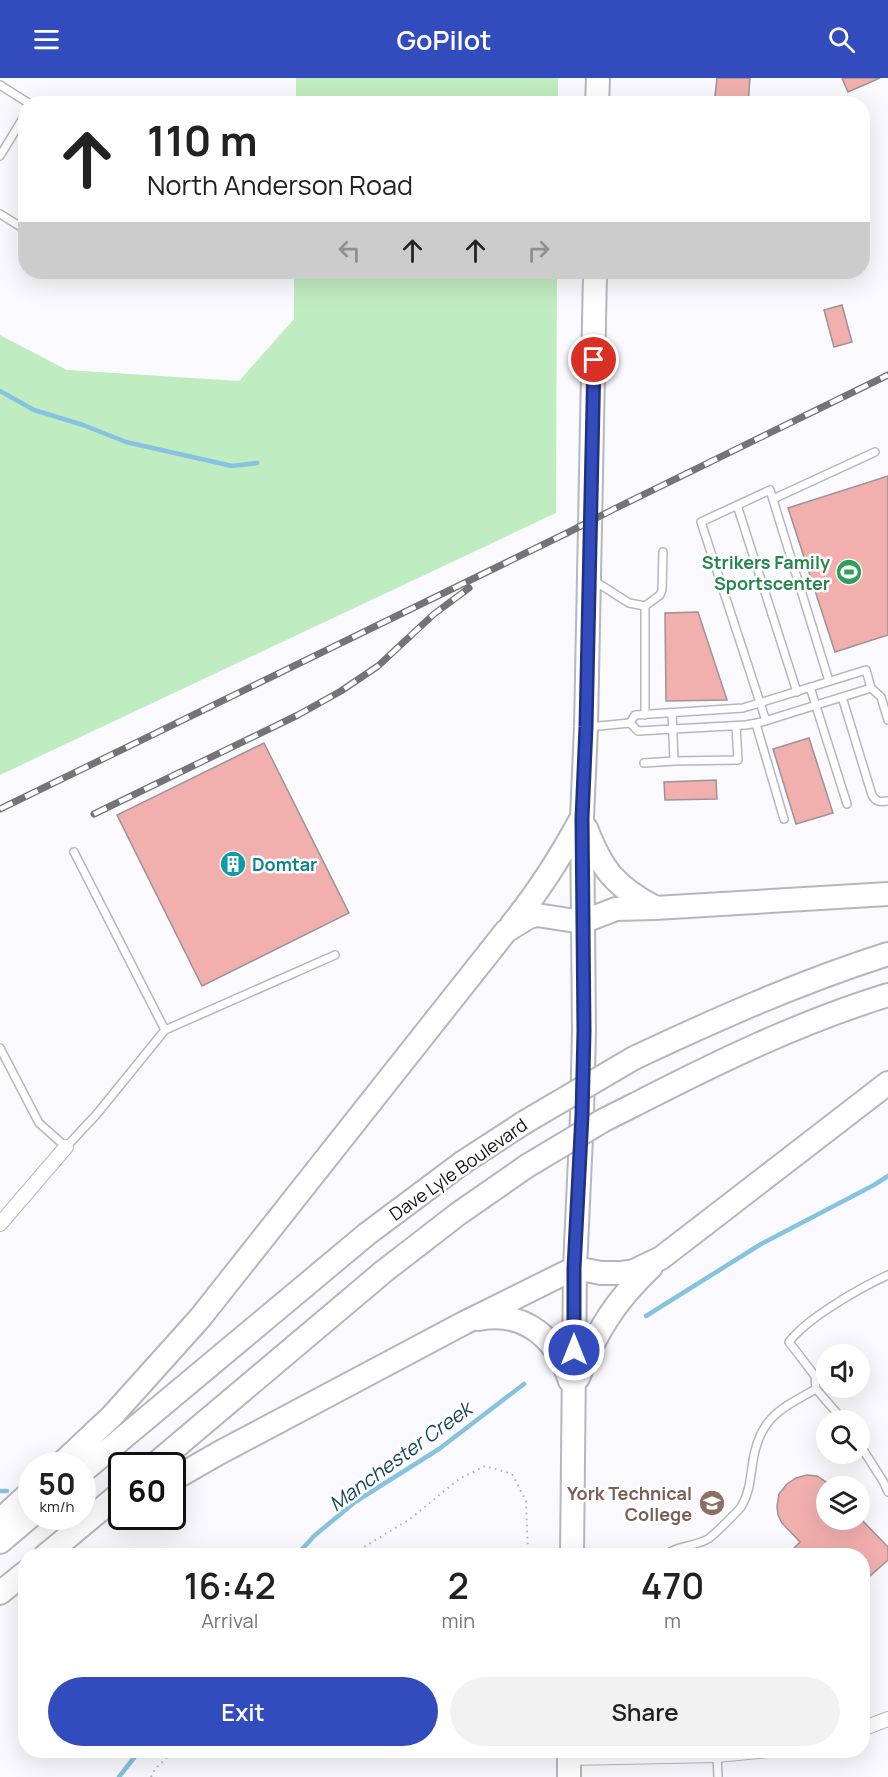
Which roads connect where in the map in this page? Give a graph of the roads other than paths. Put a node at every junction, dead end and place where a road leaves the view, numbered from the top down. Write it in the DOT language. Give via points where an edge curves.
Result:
graph roads {
  1 [pos="598,78"];
  2 [pos="0,86"];
  3 [pos="597,96"];
  4 [pos="18,97"];
  5 [pos="18,126"];
  6 [pos="0,156"];
  7 [pos="0,214"];
  8 [pos="18,225"];
  9 [pos="595,279"];
  10 [pos="874,452"];
  11 [pos="773,499"];
  12 [pos="737,505"];
  13 [pos="663,552"];
  14 [pos="589,578"];
  15 [pos="645,606"];
  16 [pos="829,681"];
  17 [pos="810,687"];
  18 [pos="871,688"];
  19 [pos="797,692"];
  20 [pos="842,697"];
  21 [pos="761,704"];
  22 [pos="816,705"];
  23 [pos="672,713"];
  24 [pos="645,715"];
  25 [pos="888,720"];
  26 [pos="766,721"];
  27 [pos="630,723"];
  28 [pos="756,724"];
  29 [pos="736,726"];
  30 [pos="586,727"];
  31 [pos="672,729"];
  32 [pos="674,761"];
  33 [pos="644,763"];
  34 [pos="888,801"];
  35 [pos="846,804"];
  36 [pos="582,818"];
  37 [pos="784,819"];
  38 [pos="74,852"];
  39 [pos="888,894"];
  40 [pos="655,908"];
  41 [pos="582,922"];
  42 [pos="506,931"];
  43 [pos="888,954"];
  44 [pos="335,955"];
  45 [pos="888,995"];
  46 [pos="165,1030"];
  47 [pos="0,1048"];
  48 [pos="888,1083"];
  49 [pos="66,1147"];
  50 [pos="0,1224"];
  51 [pos="661,1258"];
  52 [pos="574,1268"];
  53 [pos="888,1275"];
  54 [pos="464,1323"];
  55 [pos="816,1389"];
  56 [pos="574,1391"];
  57 [pos="824,1398"];
  58 [pos="834,1410"];
  59 [pos="74,1452"];
  60 [pos="170,1452"];
  61 [pos="96,1460"];
  62 [pos="870,1461"];
  63 [pos="186,1472"];
  64 [pos="888,1492"];
  65 [pos="18,1504"];
  66 [pos="108,1504"];
  67 [pos="0,1520"];
  68 [pos="108,1521"];
  69 [pos="18,1527"];
  70 [pos="0,1542"];
  71 [pos="55,1548"];
  72 [pos="65,1548"];
  73 [pos="572,1548"];
  74 [pos="678,1548"];
  75 [pos="18,1578"];
  76 [pos="0,1593"];
  77 [pos="888,1719"];
  78 [pos="870,1726"];
  79 [pos="623,1758"];
  80 [pos="717,1758"];
  81 [pos="569,1762"];
  82 [pos="718,1777"];
  1 -- 3 [label="main road"];
  2 -- 4 [label="lane"];
  5 -- 6 [label="lane"];
  7 -- 8 [label="lane"];
  9 -- 14 [label="main road"];
  10 -- 11 [label="lane"];
  11 -- 12 [label="lane" via="770,490"];
  11 -- 16 [label="lane"];
  12 -- 19 [label="lane"];
  12 -- 21 [label="lane" via="701,522"];
  13 -- 15 [label="lane" via="662,590"];
  14 -- 15 [label="lane" via="629,603"];
  14 -- 30 [label="main road"];
  15 -- 24 [label="lane"];
  16 -- 17 [label="lane"];
  16 -- 18 [label="lane" via="866,670"];
  17 -- 19 [label="lane"];
  17 -- 22 [label="lane"];
  18 -- 20 [label="lane"];
  18 -- 25 [label="lane" via="881,697"];
  19 -- 21 [label="lane"];
  20 -- 22 [label="lane"];
  20 -- 34 [label="lane" via="872,795 879,802"];
  21 -- 23 [label="lane"];
  21 -- 26 [label="lane"];
  22 -- 26 [label="lane"];
  22 -- 35 [label="lane"];
  23 -- 24 [label="lane"];
  23 -- 31 [label="lane"];
  24 -- 27 [label="lane" via="635,715"];
  26 -- 28 [label="lane"];
  27 -- 30 [label="lane"];
  27 -- 31 [label="lane" via="638,731"];
  28 -- 29 [label="lane"];
  28 -- 37 [label="lane"];
  29 -- 31 [label="lane"];
  29 -- 32 [label="lane" via="738,760"];
  30 -- 36 [label="main road"];
  31 -- 32 [label="lane"];
  32 -- 33 [label="lane"];
  36 -- 40 [label="main road" via="606,869 625,891"];
  36 -- 41 [label="main road"];
  36 -- 42 [label="main road" via="545,881"];
  38 -- 46 [label="lane"];
  39 -- 40 [label="main road"];
  40 -- 41 [label="main road" via="616,909"];
  41 -- 42 [label="main road" via="537,915"];
  41 -- 52 [label="main road" via="584,1031"];
  42 -- 59 [label="main road" via="200,1318 112,1416"];
  43 -- 61 [label="main road, Dave Lyle Boulevard, bridge" via="769,997 634,1058 525,1122 367,1234"];
  44 -- 46 [label="lane"];
  45 -- 60 [label="main road, Dave Lyle Boulevard, bridge" via="718,1063 594,1126 527,1166 383,1272"];
  46 -- 49 [label="lane"];
  47 -- 49 [label="lane" via="39,1123"];
  48 -- 51 [label="main road"];
  49 -- 50 [label="street"];
  51 -- 52 [label="main road" via="621,1274"];
  51 -- 56 [label="main road" via="616,1304 595,1339"];
  52 -- 54 [label="main road"];
  52 -- 56 [label="main road"];
  53 -- 55 [label="lane" via="814,1319 789,1342 815,1376"];
  54 -- 56 [label="main road" via="498,1317 530,1325 555,1350"];
  54 -- 63 [label="main road"];
  55 -- 74 [label="lane" via="770,1418 753,1453 749,1489 741,1508 708,1539"];
  56 -- 73 [label="main road"];
  57 -- 58 [label="lane"];
  62 -- 64 [label="lane"];
  65 -- 67 [label="main road"];
  66 -- 71 [label="main road"];
  68 -- 72 [label="main road"];
  69 -- 70 [label="main road"];
  75 -- 76 [label="main road"];
  77 -- 78 [label="street"];
  79 -- 81 [label="street"];
  80 -- 82 [label="lane"];
}
